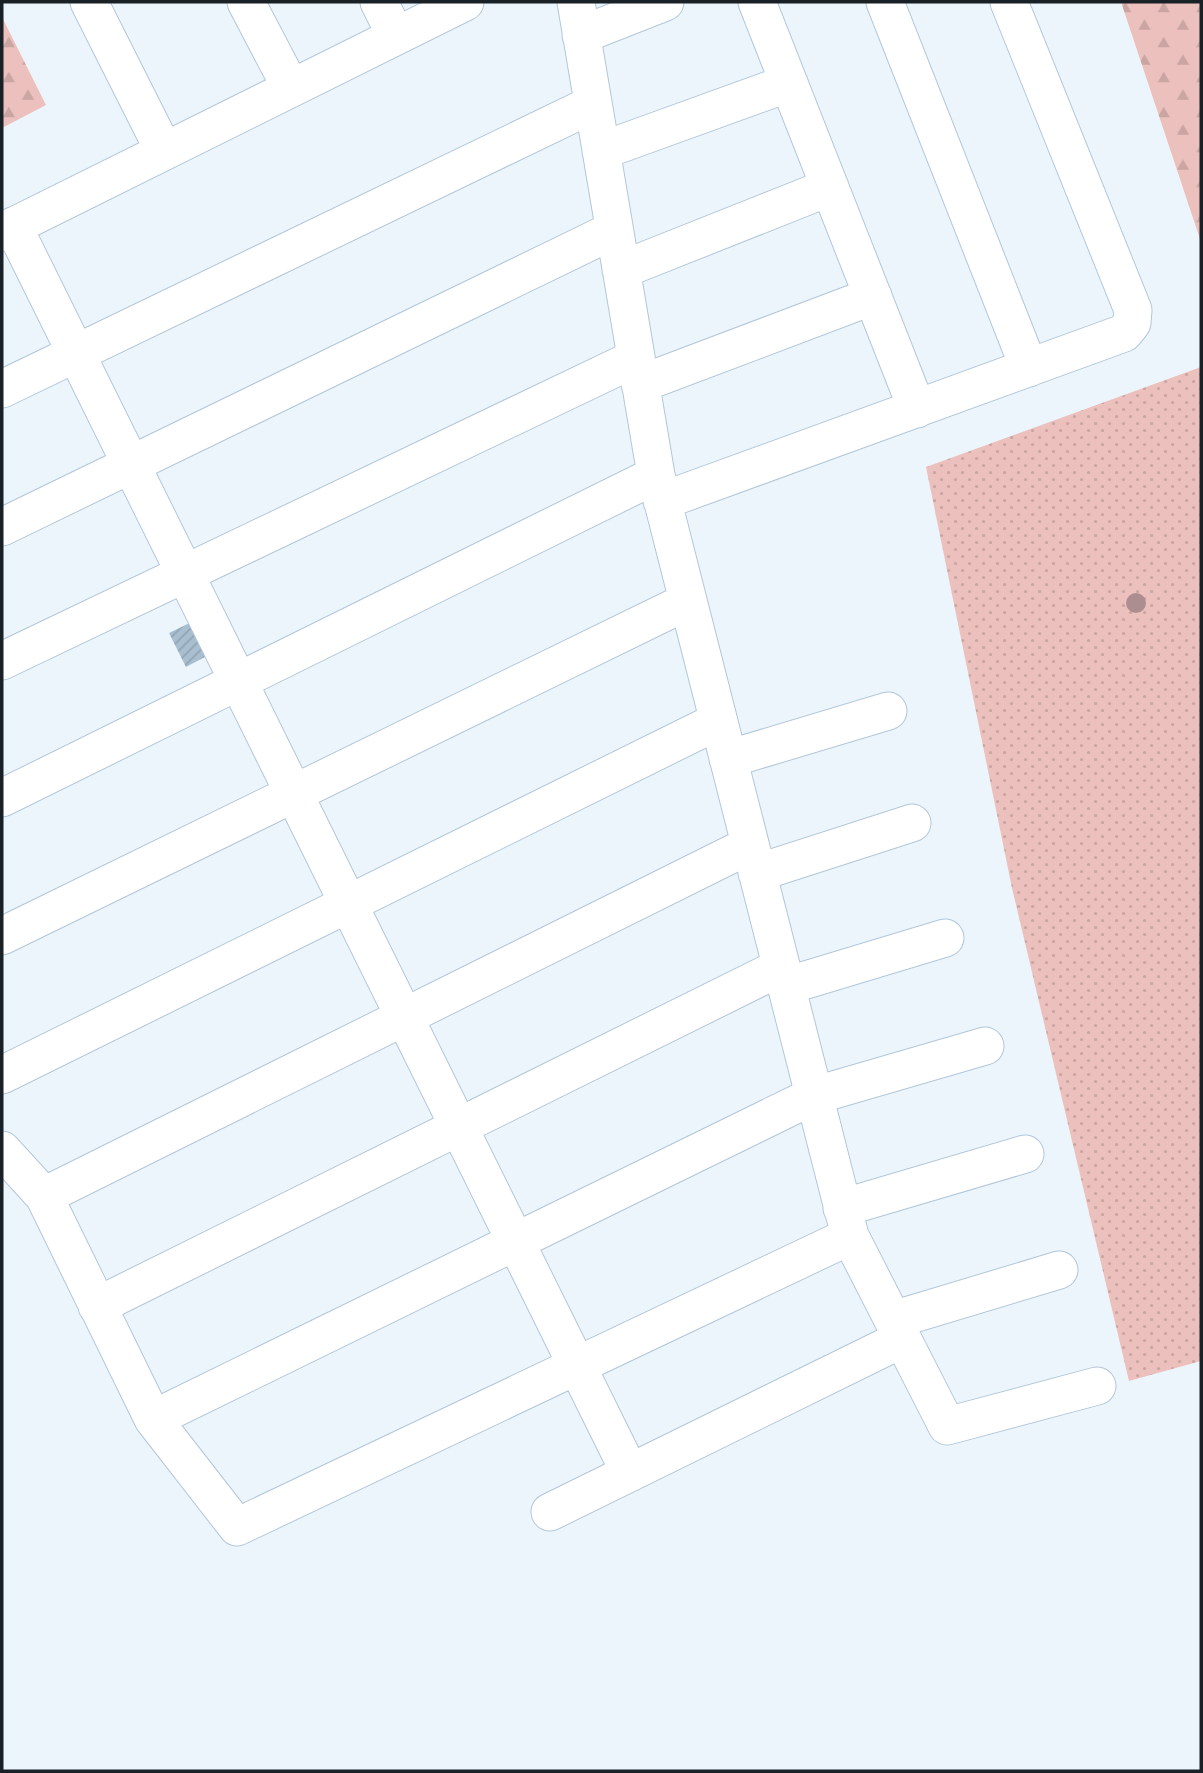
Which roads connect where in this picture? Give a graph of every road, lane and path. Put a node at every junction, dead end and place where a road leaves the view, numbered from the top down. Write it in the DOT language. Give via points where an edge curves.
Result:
graph roads {
  1 [pos="89,2"];
  2 [pos="246,2"];
  3 [pos="379,2"];
  4 [pos="465,2"];
  5 [pos="665,2"];
  6 [pos="757,2"];
  7 [pos="885,2"];
  8 [pos="1009,2"];
  9 [pos="579,18"];
  10 [pos="396,36"];
  11 [pos="789,83"];
  12 [pos="291,88"];
  13 [pos="593,104"];
  14 [pos="163,151"];
  15 [pos="601,151"];
  16 [pos="830,187"];
  17 [pos="7,229"];
  18 [pos="614,230"];
  19 [pos="621,270"];
  20 [pos="873,296"];
  21 [pos="76,354"];
  22 [pos="1029,368"];
  23 [pos="638,371"];
  24 [pos="2,389"];
  25 [pos="917,409"];
  26 [pos="131,464"];
  27 [pos="659,488"];
  28 [pos="2,527"];
  29 [pos="185,573"];
  30 [pos="688,601"];
  31 [pos="2,661"];
  32 [pos="238,681"];
  33 [pos="888,711"];
  34 [pos="718,721"];
  35 [pos="728,759"];
  36 [pos="294,794"];
  37 [pos="2,799"];
  38 [pos="912,823"];
  39 [pos="754,859"];
  40 [pos="348,904"];
  41 [pos="2,936"];
  42 [pos="945,938"];
  43 [pos="784,977"];
  44 [pos="404,1017"];
  45 [pos="985,1045"];
  46 [pos="2,1075"];
  47 [pos="813,1097"];
  48 [pos="458,1127"];
  49 [pos="2,1150"];
  50 [pos="1025,1154"];
  51 [pos="44,1196"];
  52 [pos="846,1222"];
  53 [pos="515,1242"];
  54 [pos="1059,1270"];
  55 [pos="97,1306"];
  56 [pos="898,1329"];
  57 [pos="577,1366"];
  58 [pos="1097,1387"];
  59 [pos="153,1419"];
  60 [pos="630,1473"];
  61 [pos="550,1511"];
  1 -- 14 [label="street"];
  2 -- 12 [label="street"];
  3 -- 10 [label="street"];
  4 -- 10 [label="street"];
  5 -- 9 [label="street"];
  6 -- 11 [label="street"];
  7 -- 22 [label="street"];
  8 -- 22 [label="street" via="1133,310 1132,323 1124,333"];
  9 -- 13 [label="street"];
  10 -- 12 [label="street"];
  11 -- 15 [label="street"];
  11 -- 16 [label="street"];
  12 -- 14 [label="street"];
  13 -- 15 [label="street"];
  13 -- 21 [label="street"];
  14 -- 17 [label="street"];
  15 -- 18 [label="street"];
  16 -- 19 [label="street"];
  16 -- 20 [label="street"];
  17 -- 21 [label="street"];
  18 -- 19 [label="street"];
  18 -- 26 [label="street"];
  19 -- 23 [label="street"];
  20 -- 23 [label="street"];
  20 -- 25 [label="street"];
  21 -- 24 [label="street"];
  21 -- 26 [label="street"];
  22 -- 25 [label="street"];
  23 -- 27 [label="street"];
  23 -- 29 [label="street"];
  25 -- 27 [label="street"];
  26 -- 28 [label="street"];
  26 -- 29 [label="street"];
  27 -- 30 [label="street"];
  27 -- 32 [label="street"];
  29 -- 31 [label="street"];
  29 -- 32 [label="street"];
  30 -- 34 [label="street"];
  30 -- 36 [label="street"];
  32 -- 36 [label="street"];
  32 -- 37 [label="street"];
  33 -- 35 [label="street"];
  34 -- 35 [label="street"];
  34 -- 40 [label="street"];
  35 -- 39 [label="street"];
  36 -- 40 [label="street"];
  36 -- 41 [label="street"];
  38 -- 39 [label="street"];
  39 -- 43 [label="street"];
  39 -- 44 [label="street"];
  40 -- 44 [label="street"];
  40 -- 46 [label="street"];
  42 -- 43 [label="street"];
  43 -- 47 [label="street"];
  43 -- 48 [label="street"];
  44 -- 48 [label="street"];
  44 -- 51 [label="street"];
  45 -- 47 [label="street"];
  47 -- 52 [label="street"];
  47 -- 53 [label="street"];
  48 -- 53 [label="street"];
  48 -- 55 [label="street"];
  49 -- 51 [label="street"];
  50 -- 52 [label="street"];
  51 -- 55 [label="street"];
  52 -- 56 [label="street"];
  52 -- 57 [label="street"];
  53 -- 57 [label="street"];
  53 -- 59 [label="street"];
  54 -- 56 [label="street"];
  55 -- 59 [label="street"];
  56 -- 58 [label="street" via="947,1426"];
  56 -- 60 [label="street"];
  57 -- 59 [label="street" via="237,1527"];
  57 -- 60 [label="street"];
  60 -- 61 [label="street"];
}
